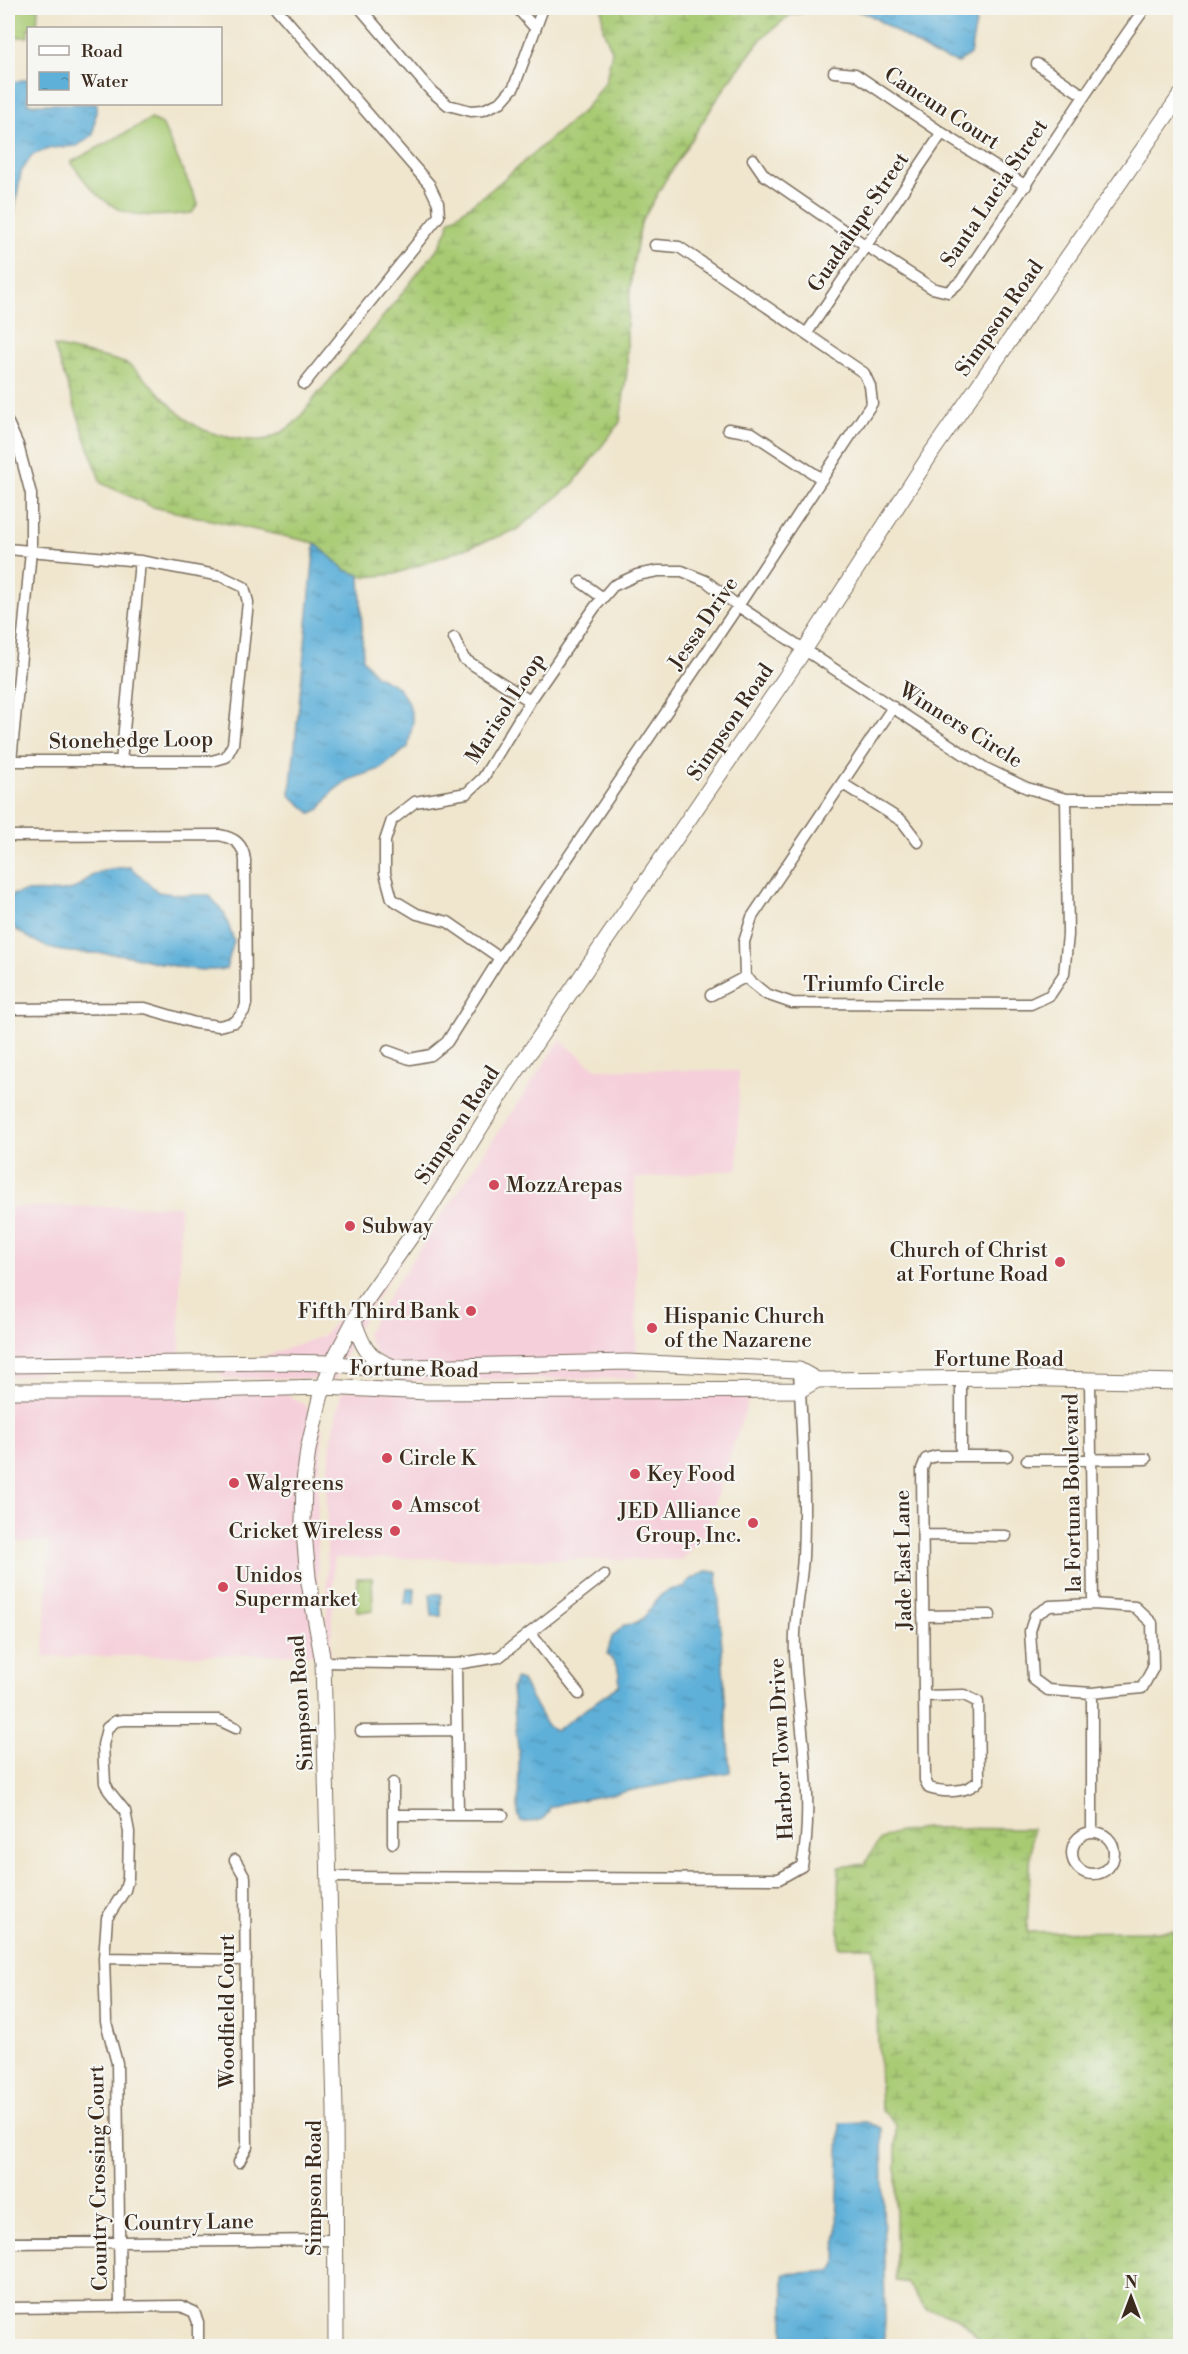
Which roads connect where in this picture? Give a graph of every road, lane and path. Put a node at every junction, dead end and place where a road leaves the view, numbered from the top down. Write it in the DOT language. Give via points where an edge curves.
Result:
graph roads {
  1 [pos="276,8"];
  2 [pos="360,8"];
  3 [pos="517,8"];
  4 [pos="543,8"];
  5 [pos="1145,8"];
  6 [pos="535,28"];
  7 [pos="1037,64"];
  8 [pos="834,72"];
  9 [pos="1083,95"];
  10 [pos="1180,96"];
  11 [pos="942,133"];
  12 [pos="753,159"];
  13 [pos="1026,186"];
  14 [pos="865,245"];
  15 [pos="655,246"];
  16 [pos="807,333"];
  17 [pos="304,384"];
  18 [pos="8,423"];
  19 [pos="728,429"];
  20 [pos="822,478"];
  21 [pos="8,549"];
  22 [pos="31,551"];
  23 [pos="140,561"];
  24 [pos="581,582"];
  25 [pos="603,598"];
  26 [pos="738,606"];
  27 [pos="454,638"];
  28 [pos="805,649"];
  29 [pos="530,701"];
  30 [pos="893,707"];
  31 [pos="10,761"];
  32 [pos="121,762"];
  33 [pos="843,784"];
  34 [pos="1066,799"];
  35 [pos="1180,799"];
  36 [pos="8,836"];
  37 [pos="918,842"];
  38 [pos="500,958"];
  39 [pos="745,977"];
  40 [pos="711,994"];
  41 [pos="8,1009"];
  42 [pos="388,1052"];
  43 [pos="354,1322"];
  44 [pos="332,1363"];
  45 [pos="8,1365"];
  46 [pos="393,1367"];
  47 [pos="800,1370"];
  48 [pos="961,1379"];
  49 [pos="817,1380"];
  50 [pos="1090,1381"];
  51 [pos="1180,1382"];
  52 [pos="324,1387"];
  53 [pos="800,1390"];
  54 [pos="8,1391"];
  55 [pos="961,1456"];
  56 [pos="1007,1456"];
  57 [pos="1091,1459"];
  58 [pos="1146,1459"];
  59 [pos="1027,1460"];
  60 [pos="923,1535"];
  61 [pos="1006,1536"];
  62 [pos="604,1575"];
  63 [pos="1093,1604"];
  64 [pos="990,1615"];
  65 [pos="923,1616"];
  66 [pos="531,1634"];
  67 [pos="323,1662"];
  68 [pos="456,1664"];
  69 [pos="1092,1693"];
  70 [pos="579,1694"];
  71 [pos="924,1696"];
  72 [pos="236,1728"];
  73 [pos="457,1730"];
  74 [pos="361,1731"];
  75 [pos="393,1783"];
  76 [pos="393,1815"];
  77 [pos="458,1815"];
  78 [pos="503,1815"];
  79 [pos="1092,1832"];
  80 [pos="393,1843"];
  81 [pos="235,1860"];
  82 [pos="330,1877"];
  83 [pos="105,1958"];
  84 [pos="246,1959"];
  85 [pos="239,2162"];
  86 [pos="335,2240"];
  87 [pos="118,2242"];
  88 [pos="8,2243"];
  89 [pos="120,2307"];
  90 [pos="8,2308"];
  91 [pos="198,2346"];
  92 [pos="336,2346"];
  1 -- 17 [label="street" via="429,184 439,216"];
  2 -- 6 [label="street" via="431,90 448,105 471,111 494,106 508,94 519,77"];
  3 -- 6 [label="street"];
  4 -- 6 [label="street"];
  5 -- 9 [label="street, Santa Lucia Street"];
  7 -- 9 [label="street"];
  8 -- 11 [label="street, Cancun Court" via="855,74"];
  9 -- 13 [label="street, Santa Lucia Street"];
  10 -- 28 [label="main road, Simpson Road" via="932,452"];
  11 -- 13 [label="street, Cancun Court"];
  11 -- 14 [label="street, Guadalupe Street"];
  12 -- 14 [label="street, Santa Lucia Street" via="764,175"];
  13 -- 14 [label="street, Santa Lucia Street" via="961,281 948,292 932,288"];
  14 -- 16 [label="street, Guadalupe Street"];
  15 -- 16 [label="street, Jessa Drive" via="679,247"];
  16 -- 20 [label="street, Jessa Drive" via="864,374 872,403"];
  18 -- 22 [label="street" via="31,494"];
  19 -- 20 [label="street" via="752,433"];
  20 -- 26 [label="street, Jessa Drive"];
  21 -- 22 [label="street, Stonehedge Loop"];
  22 -- 23 [label="street, Stonehedge Loop"];
  22 -- 31 [label="street"];
  23 -- 32 [label="street"];
  23 -- 32 [label="street, Stonehedge Loop" via="221,576 244,587 248,602 233,744 226,757 212,762"];
  24 -- 25 [label="street"];
  25 -- 26 [label="street, Marisol Loop" via="613,586 637,575 682,571 706,581"];
  25 -- 29 [label="street, Marisol Loop"];
  26 -- 28 [label="street, Marisol Loop"];
  26 -- 38 [label="street, Jessa Drive"];
  27 -- 29 [label="street" via="464,659"];
  28 -- 30 [label="street, Winners Circle"];
  28 -- 43 [label="main road, Simpson Road" via="509,1082"];
  29 -- 38 [label="street, Marisol Loop" via="483,778 467,793 415,802 392,820 386,841 385,873 392,898 417,914 448,922"];
  30 -- 33 [label="street"];
  30 -- 34 [label="street, Winners Circle" via="985,768 1027,788"];
  31 -- 32 [label="street, Stonehedge Loop"];
  33 -- 37 [label="street" via="902,821"];
  33 -- 39 [label="street" via="752,917 744,942"];
  34 -- 35 [label="street, Winners Circle"];
  34 -- 39 [label="street, Triumfo Circle" via="1068,935 1064,974 1050,995 1031,1004 792,1003 766,994"];
  36 -- 41 [label="street" via="219,834 234,839 245,860 246,1004 235,1022 219,1026 145,1008"];
  38 -- 42 [label="street, Jessa Drive" via="447,1042 432,1055 410,1059"];
  39 -- 40 [label="street"];
  43 -- 44 [label="main road, Simpson Road"];
  43 -- 46 [label="main road" via="366,1351"];
  44 -- 45 [label="main road, Fortune Road"];
  44 -- 46 [label="main road, Fortune Road"];
  44 -- 52 [label="main road, Simpson Road"];
  46 -- 47 [label="main road, Fortune Road" via="627,1362"];
  47 -- 49 [label="main road, Fortune Road"];
  47 -- 53 [label="street, Harbor Town Drive"];
  48 -- 49 [label="main road, Fortune Road"];
  48 -- 50 [label="main road, Fortune Road"];
  48 -- 55 [label="street"];
  49 -- 53 [label="main road"];
  50 -- 51 [label="main road, Fortune Road"];
  50 -- 57 [label="street, la Fortuna Boulevard"];
  52 -- 53 [label="main road, Fortune Road" via="427,1392"];
  52 -- 54 [label="main road, Fortune Road"];
  52 -- 67 [label="main road, Simpson Road" via="308,1450 303,1521"];
  53 -- 82 [label="street, Harbor Town Drive" via="805,1486 795,1649 806,1798 802,1866 779,1879"];
  55 -- 56 [label="street, Jade East Lane"];
  55 -- 60 [label="street, Jade East Lane" via="936,1456 926,1460 922,1468"];
  57 -- 58 [label="street"];
  57 -- 59 [label="street"];
  57 -- 63 [label="street, la Fortuna Boulevard"];
  60 -- 61 [label="street"];
  60 -- 65 [label="street, Jade East Lane"];
  62 -- 66 [label="street"];
  63 -- 69 [label="street, la Fortuna Boulevard" via="1135,1607 1152,1623 1153,1668 1142,1688"];
  63 -- 69 [label="street, la Fortuna Boulevard" via="1050,1606 1035,1615 1030,1631 1034,1679 1048,1690"];
  64 -- 65 [label="street"];
  65 -- 71 [label="street, Jade East Lane"];
  66 -- 68 [label="street" via="499,1657"];
  66 -- 70 [label="street"];
  67 -- 68 [label="street"];
  67 -- 82 [label="main road, Simpson Road"];
  68 -- 73 [label="street"];
  69 -- 79 [label="street"];
  71 -- 71 [label="street, Jade East Lane" via="964,1695 978,1702 979,1780 966,1790 936,1790 929,1788 925,1780"];
  72 -- 83 [label="street, Country Crossing Court" via="219,1720 116,1721 107,1728 103,1774 109,1791 125,1811 129,1832 128,1878 107,1918"];
  73 -- 74 [label="street"];
  73 -- 77 [label="street"];
  75 -- 76 [label="street"];
  76 -- 77 [label="street"];
  76 -- 80 [label="street"];
  77 -- 78 [label="street"];
  79 -- 79 [label="street" via="1075,1841 1071,1854 1076,1867 1094,1875 1107,1869 1114,1856 1111,1842"];
  81 -- 84 [label="street, Woodfield Court" via="245,1877"];
  82 -- 86 [label="main road, Simpson Road"];
  83 -- 84 [label="street"];
  83 -- 87 [label="street, Country Crossing Court" via="106,2022 117,2063"];
  84 -- 85 [label="street, Woodfield Court" via="247,2147"];
  86 -- 87 [label="street, Country Lane"];
  86 -- 92 [label="main road, Simpson Road"];
  87 -- 88 [label="street, Country Lane"];
  87 -- 89 [label="street, Country Crossing Court"];
  89 -- 90 [label="street"];
  89 -- 91 [label="street" via="181,2306 194,2312"];
}
